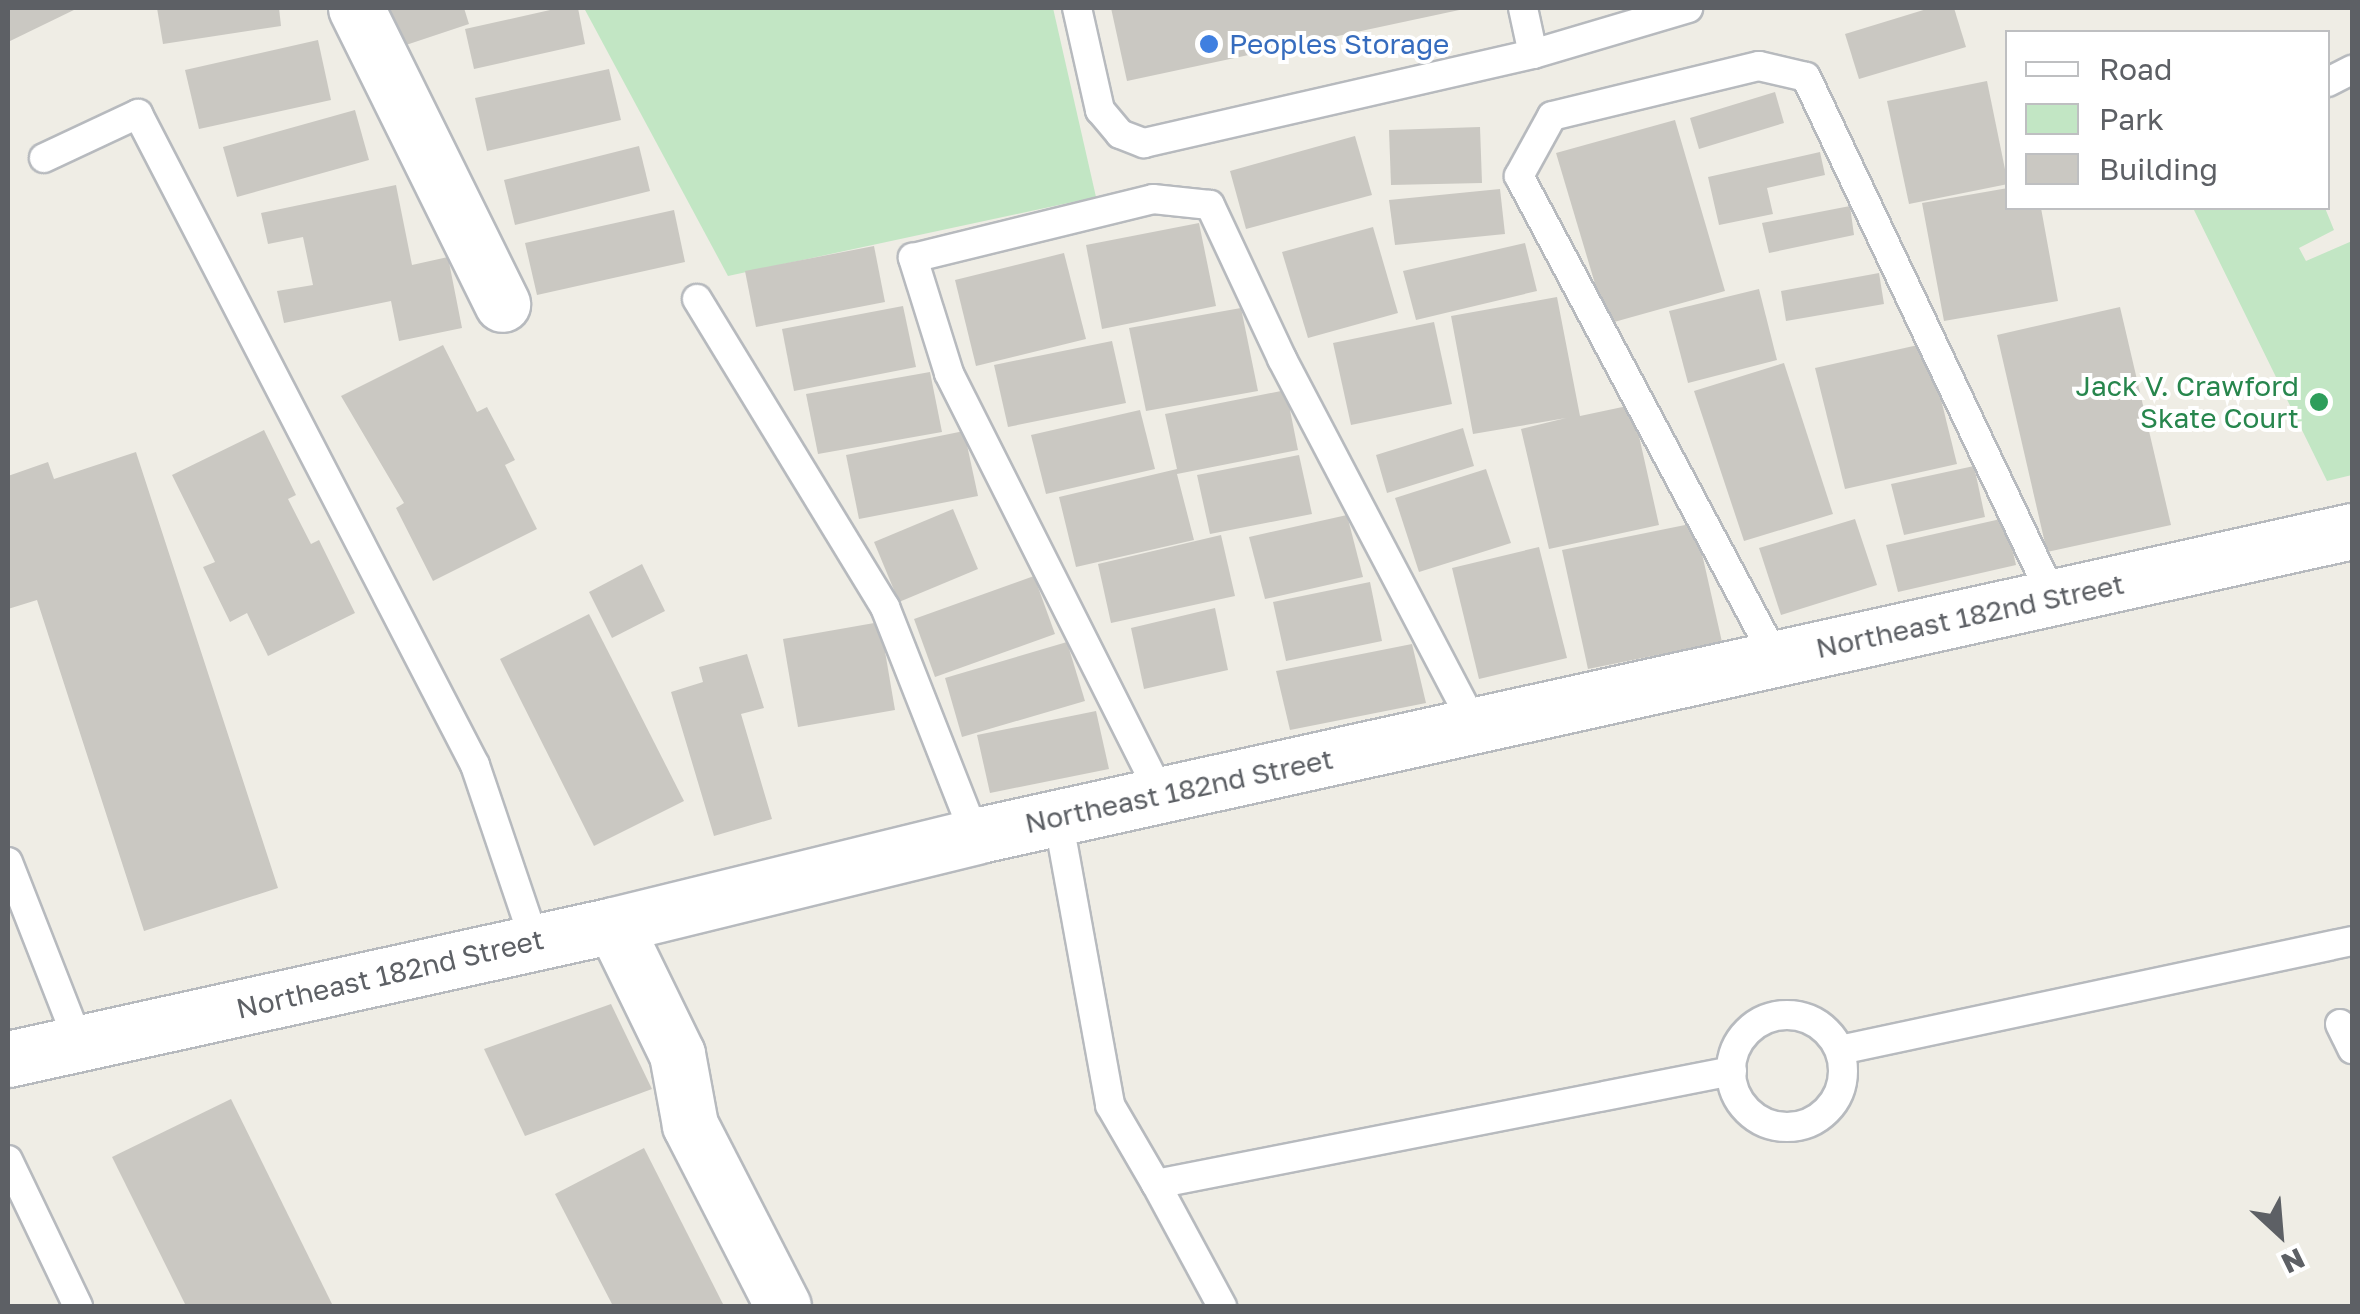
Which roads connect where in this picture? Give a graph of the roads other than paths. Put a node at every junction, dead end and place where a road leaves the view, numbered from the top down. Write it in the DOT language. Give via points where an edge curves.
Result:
graph roads {
  1 [pos="356,8"];
  2 [pos="1077,8"];
  3 [pos="1523,8"];
  4 [pos="1688,8"];
  5 [pos="1533,54"];
  6 [pos="44,158"];
  7 [pos="697,299"];
  8 [pos="502,304"];
  9 [pos="2352,531"];
  10 [pos="2053,598"];
  11 [pos="1776,659"];
  12 [pos="1476,727"];
  13 [pos="1162,795"];
  14 [pos="1058,818"];
  15 [pos="976,836"];
  16 [pos="8,862"];
  17 [pos="614,925"];
  18 [pos="2352,941"];
  19 [pos="535,942"];
  20 [pos="79,1043"];
  21 [pos="1840,1050"];
  22 [pos="8,1060"];
  23 [pos="1732,1071"];
  24 [pos="8,1160"];
  25 [pos="1156,1184"];
  26 [pos="78,1306"];
  27 [pos="784,1306"];
  28 [pos="1222,1306"];
  1 -- 8 [label="street"];
  2 -- 5 [label="lane" via="1100,110 1120,134 1144,143"];
  3 -- 5 [label="lane"];
  4 -- 5 [label="lane"];
  6 -- 19 [label="lane" via="138,114 475,766"];
  7 -- 15 [label="lane" via="884,607"];
  9 -- 10 [label="street, Northeast 182nd Street"];
  10 -- 11 [label="street, Northeast 182nd Street"];
  10 -- 11 [label="lane" via="1806,78 1759,66 1552,116 1519,176"];
  11 -- 12 [label="street, Northeast 182nd Street"];
  12 -- 13 [label="street, Northeast 182nd Street"];
  12 -- 13 [label="lane" via="1282,359 1210,205 1153,200 913,258 949,372"];
  13 -- 14 [label="street, Northeast 182nd Street"];
  14 -- 15 [label="street, Northeast 182nd Street"];
  14 -- 25 [label="lane" via="1110,1105"];
  15 -- 17 [label="street, Northeast 182nd Street"];
  16 -- 20 [label="lane"];
  17 -- 19 [label="street, Northeast 182nd Street"];
  17 -- 27 [label="street" via="678,1054 690,1125"];
  18 -- 21 [label="lane"];
  19 -- 20 [label="street, Northeast 182nd Street"];
  20 -- 22 [label="street, Northeast 182nd Street"];
  21 -- 23 [label="lane" via="1817,1022 1782,1014 1748,1030"];
  21 -- 23 [label="lane" via="1842,1086 1822,1116 1804,1125 1767,1124 1751,1114"];
  23 -- 25 [label="lane"];
  24 -- 26 [label="lane"];
  25 -- 28 [label="lane"];
}
